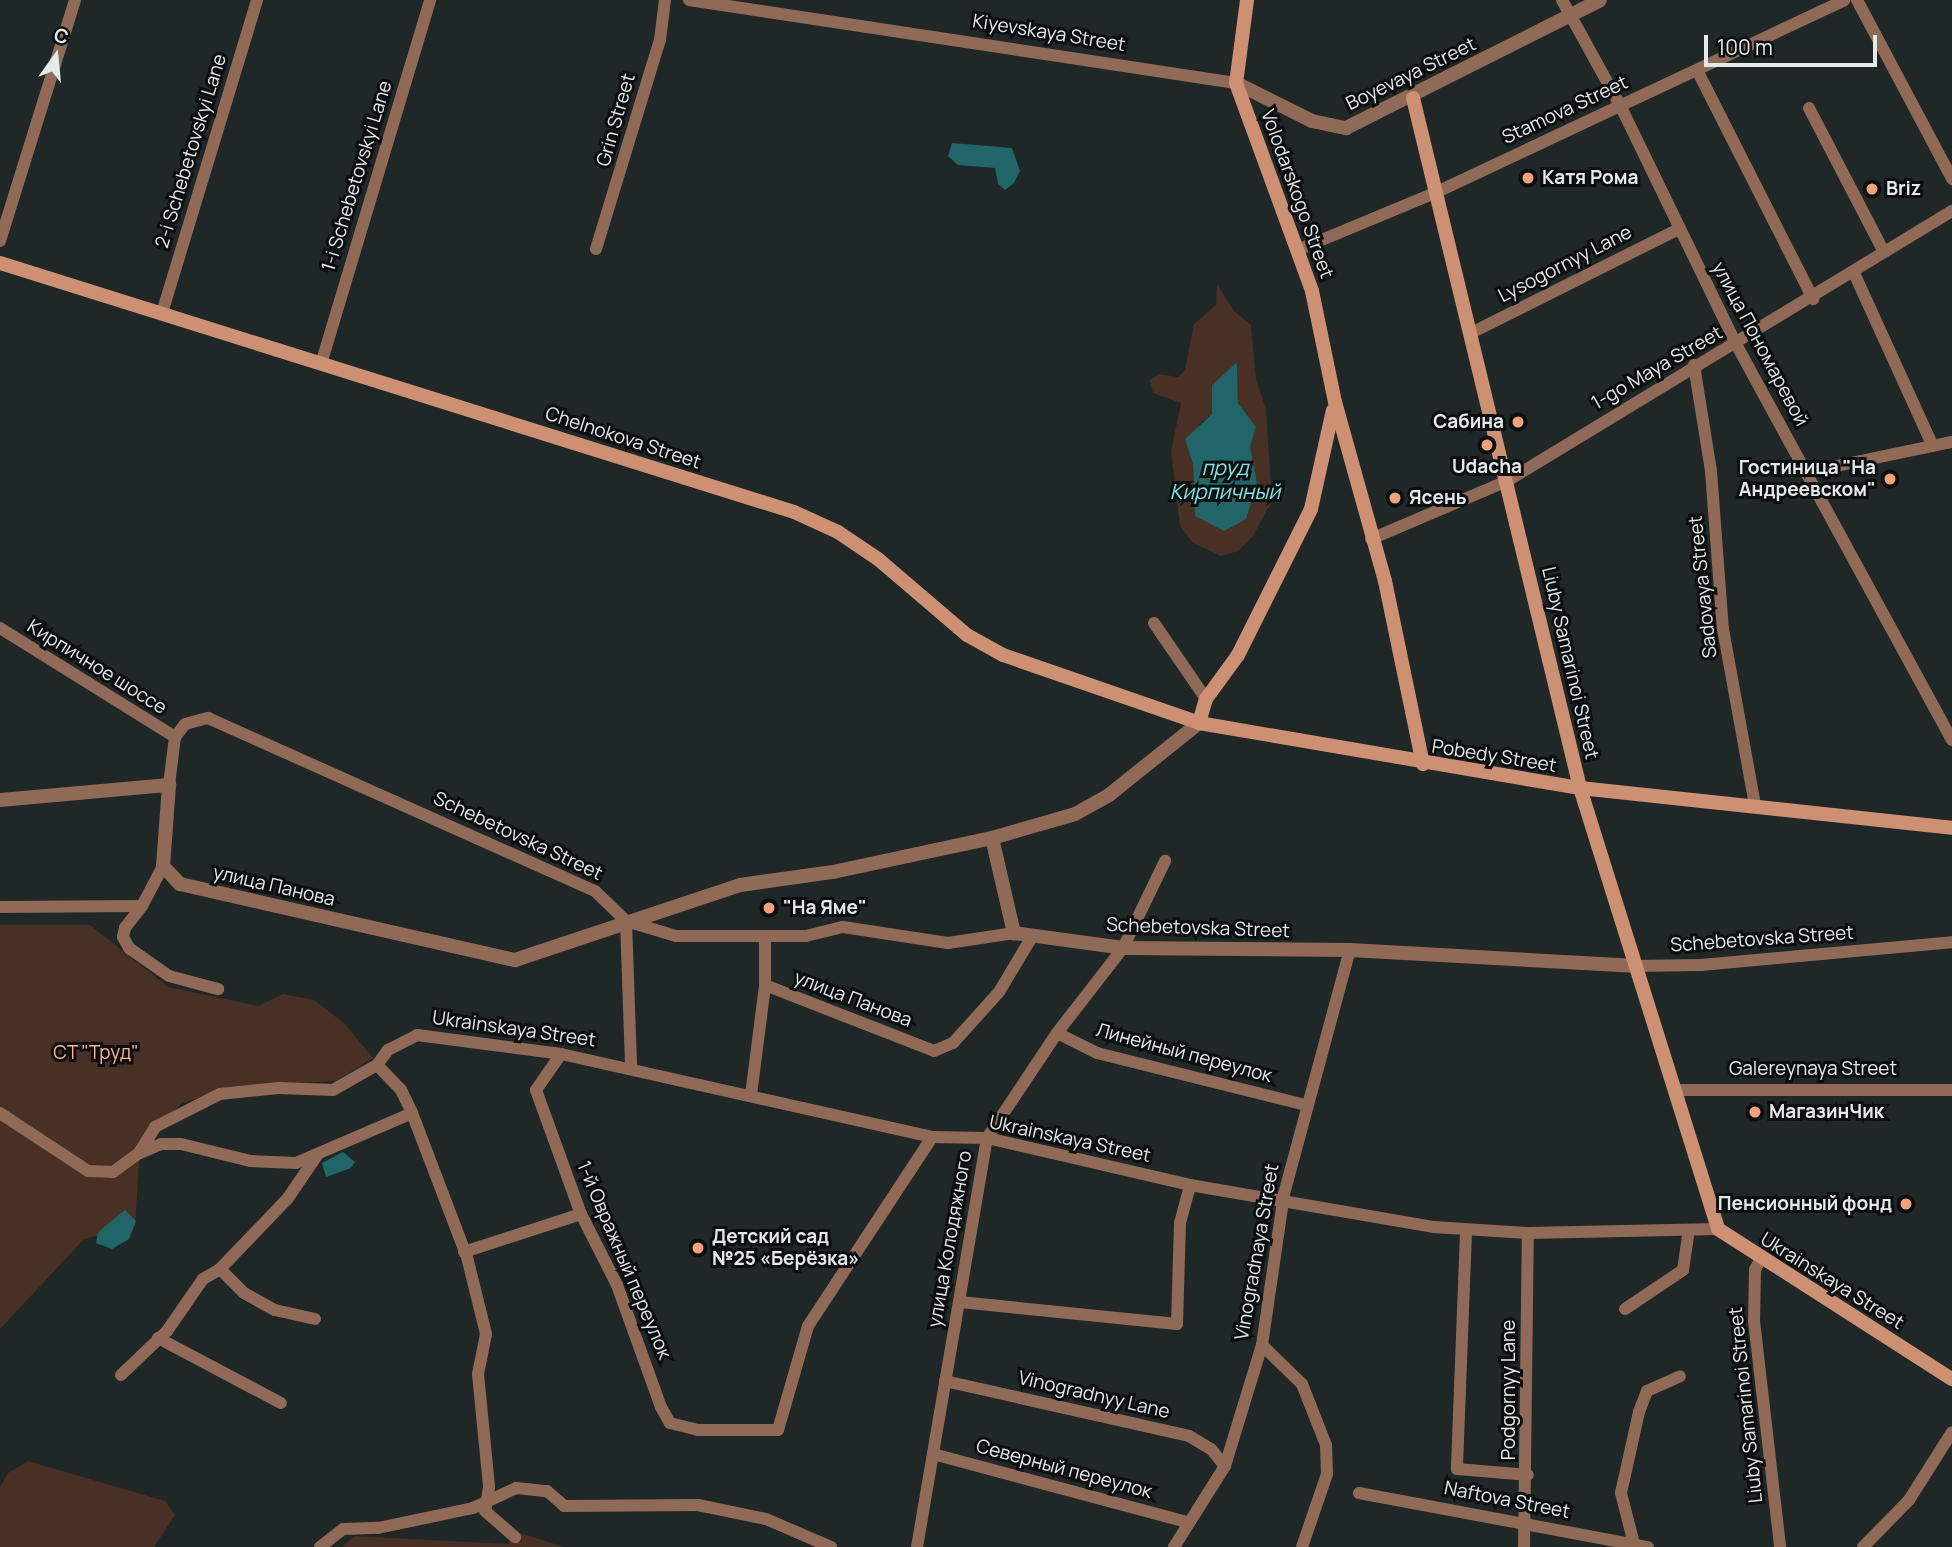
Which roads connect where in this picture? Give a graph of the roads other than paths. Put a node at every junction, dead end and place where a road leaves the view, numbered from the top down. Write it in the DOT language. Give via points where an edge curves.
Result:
graph roads {
  1 [pos="75,0"];
  2 [pos="257,0"];
  3 [pos="430,0"];
  4 [pos="665,0"];
  5 [pos="689,0"];
  6 [pos="1247,0"];
  7 [pos="1562,0"];
  8 [pos="1600,0"];
  9 [pos="1844,0"];
  10 [pos="1857,0"];
  11 [pos="1569,15"];
  12 [pos="1697,70"];
  13 [pos="1236,83"];
  14 [pos="1413,98"];
  15 [pos="1620,105"];
  16 [pos="1809,108"];
  17 [pos="1952,179"];
  18 [pos="1438,191"];
  19 [pos="1952,211"];
  20 [pos="1677,230"];
  21 [pos="0,241"];
  22 [pos="596,249"];
  23 [pos="1300,249"];
  24 [pos="1884,253"];
  25 [pos="0,263"];
  26 [pos="1854,273"];
  27 [pos="1813,299"];
  28 [pos="162,313"];
  29 [pos="1471,333"];
  30 [pos="1736,344"];
  31 [pos="321,364"];
  32 [pos="1694,365"];
  33 [pos="1335,402"];
  34 [pos="1952,442"];
  35 [pos="1933,446"];
  36 [pos="1808,472"];
  37 [pos="1507,481"];
  38 [pos="1371,539"];
  39 [pos="1154,623"];
  40 [pos="0,628"];
  41 [pos="1206,699"];
  42 [pos="1199,723"];
  43 [pos="175,737"];
  44 [pos="1952,740"];
  45 [pos="1423,764"];
  46 [pos="169,785"];
  47 [pos="1580,788"];
  48 [pos="0,800"];
  49 [pos="1755,805"];
  50 [pos="1952,828"];
  51 [pos="992,838"];
  52 [pos="1165,861"];
  53 [pos="163,866"];
  54 [pos="142,906"];
  55 [pos="0,907"];
  56 [pos="626,921"];
  57 [pos="1014,933"];
  58 [pos="1033,935"];
  59 [pos="765,936"];
  60 [pos="1952,942"];
  61 [pos="1122,948"];
  62 [pos="1350,950"];
  63 [pos="1633,966"];
  64 [pos="765,985"];
  65 [pos="218,989"];
  66 [pos="1056,1033"];
  67 [pos="561,1054"];
  68 [pos="377,1065"];
  69 [pos="631,1067"];
  70 [pos="1674,1090"];
  71 [pos="1952,1090"];
  72 [pos="751,1095"];
  73 [pos="1305,1105"];
  74 [pos="0,1112"];
  75 [pos="412,1113"];
  76 [pos="932,1137"];
  77 [pos="987,1138"];
  78 [pos="139,1153"];
  79 [pos="318,1154"];
  80 [pos="1190,1185"];
  81 [pos="1284,1198"];
  82 [pos="581,1214"];
  83 [pos="1718,1229"];
  84 [pos="1689,1230"];
  85 [pos="1466,1232"];
  86 [pos="1528,1233"];
  87 [pos="464,1251"];
  88 [pos="1760,1260"];
  89 [pos="219,1269"];
  90 [pos="960,1302"];
  91 [pos="1625,1309"];
  92 [pos="315,1319"];
  93 [pos="158,1338"];
  94 [pos="1262,1345"];
  95 [pos="121,1375"];
  96 [pos="1680,1376"];
  97 [pos="1952,1379"];
  98 [pos="945,1381"];
  99 [pos="281,1403"];
  100 [pos="1952,1432"];
  101 [pos="933,1454"];
  102 [pos="1225,1466"];
  103 [pos="1528,1475"];
  104 [pos="1359,1493"];
  105 [pos="485,1501"];
  106 [pos="1186,1522"];
  107 [pos="1528,1522"];
  108 [pos="515,1537"];
  109 [pos="1634,1544"];
  110 [pos="320,1547"];
  111 [pos="831,1547"];
  112 [pos="917,1547"];
  113 [pos="1174,1547"];
  114 [pos="1302,1547"];
  115 [pos="1524,1547"];
  116 [pos="1648,1547"];
  117 [pos="1780,1547"];
  118 [pos="1863,1547"];
  1 -- 21 [label="street"];
  2 -- 28 [label="street, 2-i Schebetovskyi Lane"];
  3 -- 31 [label="street, 1-i Schebetovskyi Lane"];
  4 -- 22 [label="street, Grin Street" via="656,52"];
  5 -- 13 [label="street, Kiyevskaya Street"];
  6 -- 13 [label="main road, Volodarskogo Street"];
  7 -- 11 [label="street, улица Пономаревой"];
  8 -- 11 [label="street, Boyevaya Street"];
  9 -- 12 [label="street, Stamova Street"];
  10 -- 17 [label="street"];
  11 -- 14 [label="street, Boyevaya Street"];
  11 -- 15 [label="street, улица Пономаревой"];
  12 -- 15 [label="street, Stamova Street"];
  12 -- 27 [label="street"];
  13 -- 14 [label="street, Boyevaya Street" via="1312,121 1346,128"];
  13 -- 23 [label="main road, Volodarskogo Street"];
  14 -- 18 [label="main road, Liuby Samarinoi Street"];
  15 -- 18 [label="street, Stamova Street"];
  15 -- 20 [label="street, улица Пономаревой"];
  16 -- 24 [label="street"];
  18 -- 23 [label="street, Stamova Street"];
  18 -- 29 [label="main road, Liuby Samarinoi Street"];
  19 -- 24 [label="street, 1-go Maya Street"];
  20 -- 29 [label="street, Lysogornyy Lane"];
  20 -- 30 [label="street, улица Пономаревой"];
  23 -- 33 [label="main road, Volodarskogo Street"];
  24 -- 26 [label="street, 1-go Maya Street"];
  25 -- 28 [label="main road, Chelnokova Street"];
  26 -- 27 [label="street, 1-go Maya Street"];
  26 -- 35 [label="street"];
  27 -- 30 [label="street, 1-go Maya Street"];
  28 -- 31 [label="main road, Chelnokova Street"];
  29 -- 37 [label="main road, Liuby Samarinoi Street"];
  30 -- 32 [label="street, 1-go Maya Street"];
  30 -- 36 [label="street, улица Пономаревой"];
  31 -- 42 [label="main road, Chelnokova Street" via="794,512 838,531 967,635 1003,655"];
  32 -- 37 [label="street, 1-go Maya Street"];
  32 -- 49 [label="street, Sadovaya Street" via="1711,471 1723,629"];
  33 -- 38 [label="main road, Volodarskogo Street"];
  33 -- 41 [label="main road, Volodarskogo Street" via="1311,509 1238,655"];
  34 -- 35 [label="street"];
  35 -- 36 [label="street"];
  36 -- 44 [label="street, улица Пономаревой"];
  37 -- 38 [label="street, 1-go Maya Street"];
  37 -- 47 [label="main road, Liuby Samarinoi Street"];
  38 -- 45 [label="main road, Volodarskogo Street" via="1385,581"];
  39 -- 41 [label="street"];
  40 -- 43 [label="street, Кирпичное шоссе"];
  41 -- 42 [label="main road, Volodarskogo Street"];
  42 -- 45 [label="main road, Pobedy Street"];
  42 -- 51 [label="street, улица Панова" via="1149,765 1086,808"];
  43 -- 46 [label="street"];
  43 -- 56 [label="street, Schebetovska Street" via="185,724 208,718 251,734 595,891"];
  45 -- 47 [label="main road, Pobedy Street"];
  46 -- 48 [label="street"];
  46 -- 53 [label="street"];
  47 -- 49 [label="main road, Pobedy Street"];
  47 -- 63 [label="main road, Liuby Samarinoi Street"];
  49 -- 50 [label="main road, Pobedy Street"];
  51 -- 56 [label="street, улица Панова" via="833,872 740,885"];
  51 -- 57 [label="street"];
  52 -- 61 [label="street, улица Колодяжного"];
  53 -- 54 [label="street"];
  53 -- 56 [label="street, улица Панова" via="180,884 515,960"];
  54 -- 55 [label="street"];
  54 -- 65 [label="street" via="125,928 123,937 129,948 169,976"];
  56 -- 59 [label="street, Schebetovska Street" via="676,936"];
  56 -- 69 [label="street"];
  57 -- 58 [label="street, Schebetovska Street"];
  57 -- 59 [label="street, Schebetovska Street" via="948,943 843,927 806,936"];
  58 -- 61 [label="street, Schebetovska Street"];
  58 -- 64 [label="street, улица Панова" via="999,992 953,1043 934,1051"];
  59 -- 64 [label="street, улица Панова"];
  60 -- 63 [label="street, Schebetovska Street" via="1701,965"];
  61 -- 62 [label="street, Schebetovska Street"];
  61 -- 66 [label="street, улица Колодяжного"];
  62 -- 63 [label="street, Schebetovska Street"];
  62 -- 73 [label="street, Vinogradnaya Street"];
  63 -- 70 [label="main road, Liuby Samarinoi Street"];
  64 -- 72 [label="street"];
  66 -- 73 [label="street, Линейный переулок" via="1097,1053"];
  66 -- 77 [label="street, улица Колодяжного"];
  67 -- 68 [label="street, Ukrainskaya Street" via="417,1035 388,1049"];
  67 -- 69 [label="street, Ukrainskaya Street"];
  67 -- 82 [label="street, 1-й Овражный переулок" via="536,1090"];
  68 -- 75 [label="street" via="401,1090"];
  68 -- 78 [label="street, Ukrainskaya Street" via="334,1090 279,1088 220,1094 155,1127"];
  69 -- 72 [label="street, Ukrainskaya Street"];
  70 -- 71 [label="street, Galereynaya Street"];
  70 -- 83 [label="main road, Liuby Samarinoi Street"];
  72 -- 76 [label="street, Ukrainskaya Street"];
  73 -- 81 [label="street, Vinogradnaya Street"];
  74 -- 78 [label="street" via="88,1171 113,1172"];
  75 -- 79 [label="street"];
  75 -- 87 [label="street"];
  76 -- 77 [label="street, Ukrainskaya Street"];
  76 -- 82 [label="street, 1-й Овражный переулок" via="808,1326 778,1430 698,1430 670,1423 617,1285"];
  77 -- 80 [label="street, Ukrainskaya Street"];
  77 -- 90 [label="street, улица Колодяжного"];
  78 -- 79 [label="street" via="161,1144 181,1144 251,1161 296,1163"];
  79 -- 89 [label="street" via="288,1198"];
  80 -- 81 [label="street, Ukrainskaya Street"];
  80 -- 90 [label="street" via="1180,1223 1177,1324"];
  81 -- 85 [label="street, Ukrainskaya Street"];
  81 -- 94 [label="street, Vinogradnaya Street"];
  82 -- 87 [label="street"];
  83 -- 84 [label="street, Ukrainskaya Street"];
  83 -- 88 [label="main road, Ukrainskaya Street"];
  84 -- 86 [label="street, Ukrainskaya Street"];
  84 -- 91 [label="street" via="1683,1270"];
  85 -- 86 [label="street, Ukrainskaya Street"];
  85 -- 103 [label="street" via="1457,1469"];
  86 -- 103 [label="street, Podgornyy Lane"];
  87 -- 105 [label="street" via="486,1334 478,1374 489,1487"];
  88 -- 97 [label="main road, Ukrainskaya Street"];
  88 -- 117 [label="street, Liuby Samarinoi Street" via="1754,1321"];
  89 -- 92 [label="street" via="244,1293 275,1310"];
  89 -- 93 [label="street" via="203,1279"];
  90 -- 98 [label="street, улица Колодяжного"];
  93 -- 95 [label="street"];
  93 -- 99 [label="street"];
  94 -- 102 [label="street, Vinogradnaya Street"];
  94 -- 114 [label="street" via="1302,1384 1326,1445 1327,1474"];
  96 -- 109 [label="street" via="1647,1391 1639,1412 1622,1493"];
  98 -- 101 [label="street, улица Колодяжного"];
  98 -- 102 [label="street, Vinogradnyy Lane" via="1189,1436 1211,1449"];
  100 -- 118 [label="street" via="1909,1500"];
  101 -- 106 [label="street, Северный переулок"];
  101 -- 112 [label="street, улица Колодяжного"];
  102 -- 106 [label="street, Vinogradnaya Street"];
  103 -- 107 [label="street, Podgornyy Lane"];
  104 -- 107 [label="street, Naftova Street"];
  105 -- 108 [label="street" via="485,1511"];
  105 -- 110 [label="street" via="378,1528 343,1529"];
  105 -- 111 [label="street" via="516,1488 547,1491 564,1507 698,1505 766,1519"];
  106 -- 113 [label="street, Vinogradnaya Street"];
  107 -- 109 [label="street, Naftova Street"];
  107 -- 115 [label="street, Podgornyy Lane"];
  109 -- 116 [label="street, Naftova Street"];
}
